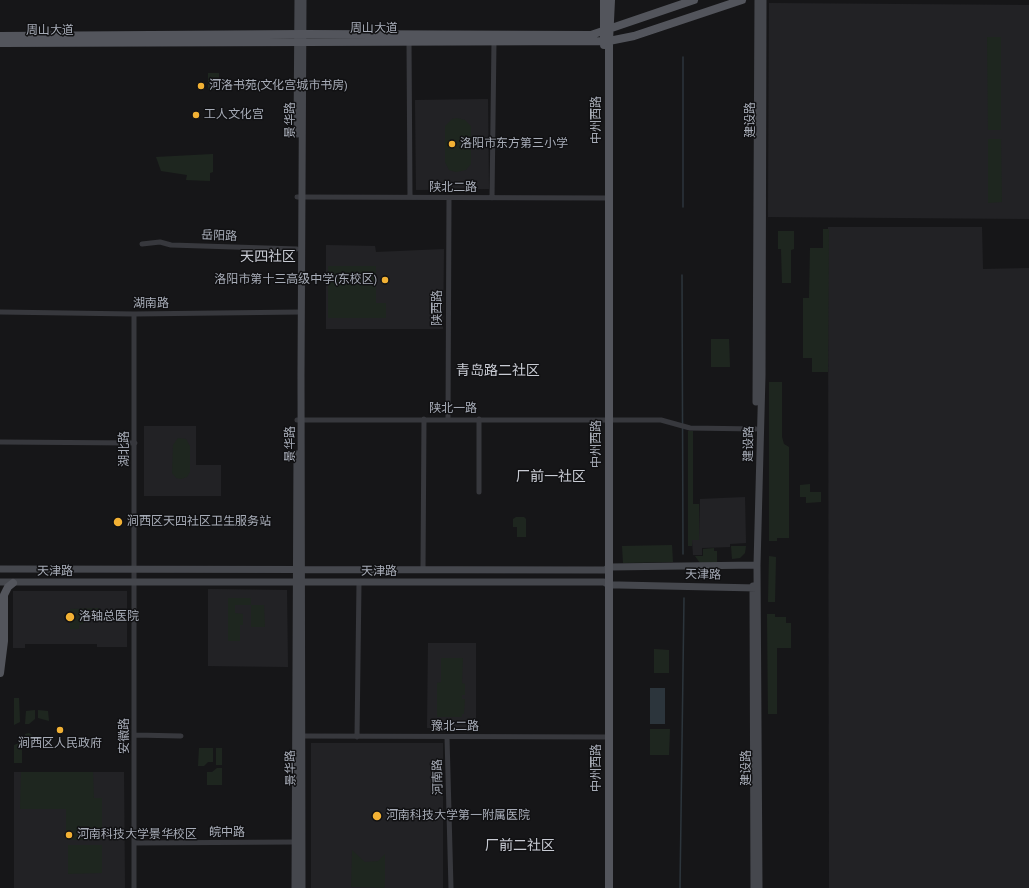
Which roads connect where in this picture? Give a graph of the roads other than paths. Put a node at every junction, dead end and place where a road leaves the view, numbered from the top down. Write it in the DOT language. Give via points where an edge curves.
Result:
graph roads {
  1 [pos="298,0"];
  2 [pos="303,0"];
  3 [pos="604,0"];
  4 [pos="611,0"];
  5 [pos="694,0"];
  6 [pos="742,0"];
  7 [pos="758,0"];
  8 [pos="763,0"];
  9 [pos="607,28"];
  10 [pos="0,36"];
  11 [pos="300,37"];
  12 [pos="409,41"];
  13 [pos="494,41"];
  14 [pos="606,41"];
  15 [pos="0,43"];
  16 [pos="299,197"];
  17 [pos="410,197"];
  18 [pos="449,198"];
  19 [pos="492,198"];
  20 [pos="606,198"];
  21 [pos="142,244"];
  22 [pos="297,249"];
  23 [pos="0,312"];
  24 [pos="299,312"];
  25 [pos="134,314"];
  26 [pos="424,419"];
  27 [pos="448,419"];
  28 [pos="479,419"];
  29 [pos="607,419"];
  30 [pos="299,420"];
  31 [pos="756,428"];
  32 [pos="0,442"];
  33 [pos="135,443"];
  34 [pos="479,492"];
  35 [pos="755,565"];
  36 [pos="0,569"];
  37 [pos="134,569"];
  38 [pos="299,569"];
  39 [pos="423,569"];
  40 [pos="607,569"];
  41 [pos="0,582"];
  42 [pos="13,583"];
  43 [pos="134,583"];
  44 [pos="300,583"];
  45 [pos="358,583"];
  46 [pos="607,583"];
  47 [pos="755,588"];
  48 [pos="0,673"];
  49 [pos="135,736"];
  50 [pos="181,736"];
  51 [pos="302,736"];
  52 [pos="356,737"];
  53 [pos="447,737"];
  54 [pos="606,737"];
  55 [pos="134,842"];
  56 [pos="295,842"];
  57 [pos="134,888"];
  58 [pos="295,888"];
  59 [pos="302,888"];
  60 [pos="451,888"];
  61 [pos="604,888"];
  62 [pos="609,888"];
  63 [pos="754,888"];
  64 [pos="759,888"];
  1 -- 11 [label="main road, 景华路"];
  2 -- 11 [label="main road, 景华路"];
  3 -- 9 [label="main road, 中州西路"];
  4 -- 9 [label="main road, 中州西路"];
  5 -- 9 [label="main road, 周山大道"];
  6 -- 14 [label="main road, 周山大道" via="634,36"];
  7 -- 31 [label="main road, 建设路"];
  8 -- 35 [label="main road, 建设路" via="762,368"];
  9 -- 11 [label="main road, 周山大道" via="592,35"];
  9 -- 14 [label="main road, 中州西路"];
  10 -- 11 [label="main road, 周山大道"];
  11 -- 12 [label="main road, 周山大道"];
  11 -- 15 [label="main road, 周山大道"];
  11 -- 16 [label="main road, 景华路"];
  12 -- 13 [label="main road, 周山大道"];
  12 -- 17 [label="street"];
  13 -- 14 [label="main road, 周山大道"];
  13 -- 19 [label="street"];
  14 -- 20 [label="main road, 中州西路"];
  16 -- 17 [label="street, 陕北二路"];
  16 -- 22 [label="main road, 景华路"];
  16 -- 24 [label="main road, 景华路"];
  17 -- 18 [label="street, 陕北二路"];
  18 -- 19 [label="street, 陕北二路"];
  18 -- 27 [label="street, 陕西路"];
  19 -- 20 [label="street, 陕北二路"];
  20 -- 29 [label="main road, 中州西路"];
  21 -- 22 [label="street, 岳阳路" via="160,242 171,245"];
  22 -- 24 [label="main road, 景华路"];
  23 -- 25 [label="street, 湖南路"];
  24 -- 25 [label="street, 湖南路"];
  24 -- 30 [label="main road, 景华路"];
  25 -- 33 [label="street, 湖北路"];
  26 -- 27 [label="street, 陕北一路"];
  26 -- 30 [label="street, 陕北一路"];
  26 -- 39 [label="street"];
  27 -- 28 [label="street, 陕北一路"];
  28 -- 29 [label="street, 陕北一路"];
  28 -- 34 [label="street"];
  29 -- 31 [label="street, 陕北一路" via="661,420 690,428"];
  29 -- 40 [label="main road, 中州西路"];
  30 -- 38 [label="main road, 景华路"];
  31 -- 35 [label="main road, 建设路"];
  32 -- 33 [label="street"];
  33 -- 37 [label="street, 湖北路"];
  35 -- 40 [label="main road, 天津路"];
  35 -- 47 [label="main road, 建设路"];
  36 -- 37 [label="main road, 天津路"];
  37 -- 38 [label="main road, 天津路"];
  37 -- 43 [label="street, 湖北路"];
  38 -- 39 [label="main road, 天津路"];
  38 -- 44 [label="main road, 景华路"];
  39 -- 40 [label="main road, 天津路"];
  40 -- 46 [label="main road, 中州西路"];
  41 -- 42 [label="main road, 天津路"];
  42 -- 43 [label="main road, 天津路"];
  42 -- 48 [label="main road" via="4,595 4,641"];
  43 -- 44 [label="main road, 天津路"];
  43 -- 49 [label="street, 安徽路"];
  44 -- 45 [label="main road, 天津路"];
  44 -- 51 [label="main road, 景华路"];
  44 -- 56 [label="main road, 景华路"];
  45 -- 46 [label="main road, 天津路"];
  45 -- 52 [label="street"];
  46 -- 47 [label="main road, 天津路"];
  46 -- 54 [label="main road, 中州西路"];
  47 -- 63 [label="main road, 建设路"];
  47 -- 64 [label="main road, 建设路"];
  49 -- 50 [label="street"];
  49 -- 55 [label="street, 安徽路"];
  51 -- 52 [label="street, 豫北二路"];
  51 -- 59 [label="main road, 景华路"];
  52 -- 53 [label="street, 豫北二路"];
  53 -- 54 [label="street, 豫北二路"];
  53 -- 60 [label="street, 河南路"];
  54 -- 61 [label="main road, 中州西路"];
  54 -- 62 [label="main road, 中州西路"];
  55 -- 56 [label="street, 皖中路"];
  55 -- 57 [label="street, 安徽路"];
  56 -- 58 [label="main road, 景华路"];
}
